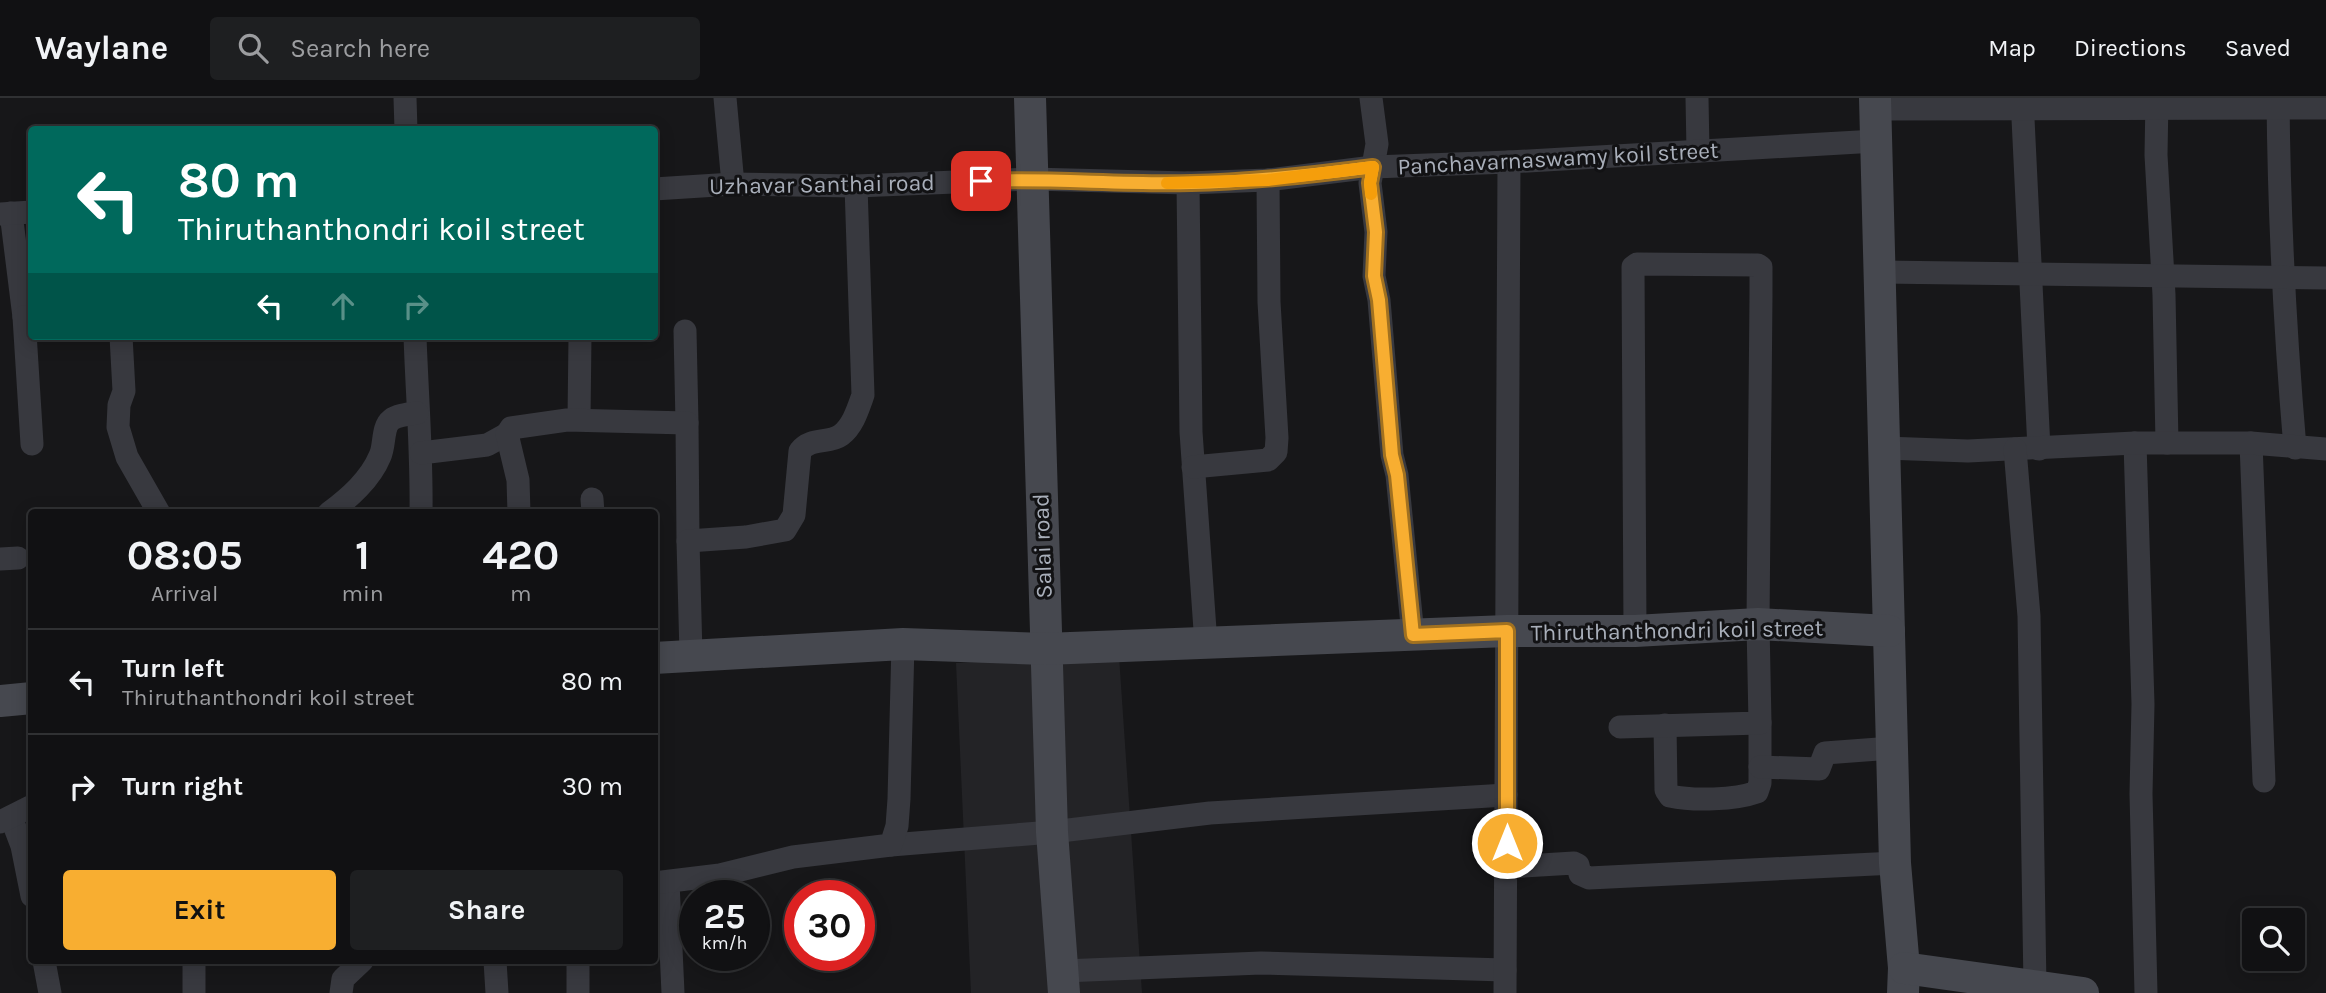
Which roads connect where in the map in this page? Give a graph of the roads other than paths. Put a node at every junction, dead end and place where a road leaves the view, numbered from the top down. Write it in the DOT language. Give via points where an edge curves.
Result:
graph roads {
  1 [pos="405,98"];
  2 [pos="725,98"];
  3 [pos="1030,98"];
  4 [pos="1371,98"];
  5 [pos="1698,98"];
  6 [pos="1875,103"];
  7 [pos="2023,103"];
  8 [pos="2157,103"];
  9 [pos="2278,103"];
  10 [pos="2326,108"];
  11 [pos="406,126"];
  12 [pos="1876,141"];
  13 [pos="1698,151"];
  14 [pos="1509,162"];
  15 [pos="1373,167"];
  16 [pos="1031,179"];
  17 [pos="1268,180"];
  18 [pos="1188,183"];
  19 [pos="733,184"];
  20 [pos="856,186"];
  21 [pos="658,189"];
  22 [pos="14,213"];
  23 [pos="1881,272"];
  24 [pos="2031,274"];
  25 [pos="2283,276"];
  26 [pos="2162,277"];
  27 [pos="2326,278"];
  28 [pos="28,318"];
  29 [pos="685,331"];
  30 [pos="29,340"];
  31 [pos="121,340"];
  32 [pos="415,340"];
  33 [pos="580,340"];
  34 [pos="417,413"];
  35 [pos="579,419"];
  36 [pos="687,423"];
  37 [pos="507,434"];
  38 [pos="2135,443"];
  39 [pos="2167,443"];
  40 [pos="2251,443"];
  41 [pos="32,444"];
  42 [pos="1885,448"];
  43 [pos="2295,448"];
  44 [pos="2015,449"];
  45 [pos="2039,449"];
  46 [pos="2326,449"];
  47 [pos="421,453"];
  48 [pos="1194,467"];
  49 [pos="157,509"];
  50 [pos="334,509"];
  51 [pos="421,509"];
  52 [pos="519,509"];
  53 [pos="688,541"];
  54 [pos="1758,624"];
  55 [pos="1507,631"];
  56 [pos="1635,631"];
  57 [pos="1889,631"];
  58 [pos="1413,635"];
  59 [pos="903,644"];
  60 [pos="1206,644"];
  61 [pos="1045,649"];
  62 [pos="691,655"];
  63 [pos="658,658"];
  64 [pos="28,698"];
  65 [pos="0,701"];
  66 [pos="1760,723"];
  67 [pos="1665,725"];
  68 [pos="1620,727"];
  69 [pos="1892,748"];
  70 [pos="1760,767"];
  71 [pos="2264,781"];
  72 [pos="1506,795"];
  73 [pos="28,808"];
  74 [pos="5,820"];
  75 [pos="1052,832"];
  76 [pos="891,845"];
  77 [pos="1895,863"];
  78 [pos="1507,867"];
  79 [pos="28,876"];
  80 [pos="661,883"];
  81 [pos="45,964"];
  82 [pos="194,964"];
  83 [pos="359,964"];
  84 [pos="495,964"];
  85 [pos="579,964"];
  86 [pos="1904,980"];
  87 [pos="1064,982"];
  88 [pos="1505,982"];
  89 [pos="2035,987"];
  90 [pos="50,993"];
  91 [pos="194,993"];
  92 [pos="341,993"];
  93 [pos="497,993"];
  94 [pos="578,993"];
  95 [pos="673,993"];
  96 [pos="2083,993"];
  97 [pos="2146,993"];
  1 -- 11 [label="street"];
  2 -- 19 [label="street"];
  3 -- 16 [label="street, Salai road"];
  4 -- 15 [label="street" via="1377,144"];
  5 -- 13 [label="street"];
  6 -- 7 [label="street"];
  6 -- 12 [label="street"];
  7 -- 8 [label="street"];
  7 -- 24 [label="street"];
  8 -- 9 [label="street"];
  8 -- 26 [label="street"];
  9 -- 10 [label="street"];
  9 -- 25 [label="street"];
  12 -- 13 [label="street, Panchavarnaswamy koil street"];
  12 -- 23 [label="street"];
  13 -- 14 [label="street, Panchavarnaswamy koil street"];
  14 -- 15 [label="street, Panchavarnaswamy koil street"];
  14 -- 55 [label="street"];
  15 -- 17 [label="street, Panchavarnaswamy koil street"];
  15 -- 58 [label="street" via="1374,276"];
  16 -- 18 [label="street, Panchavarnaswamy koil street"];
  16 -- 20 [label="street, Uzhavar Santhai road"];
  16 -- 61 [label="street, Salai road"];
  17 -- 18 [label="street, Panchavarnaswamy koil street"];
  17 -- 48 [label="street" via="1276,452 1268,460"];
  18 -- 48 [label="street"];
  19 -- 20 [label="street, Uzhavar Santhai road"];
  19 -- 21 [label="street, Uzhavar Santhai road"];
  20 -- 53 [label="street" via="864,374 855,417 843,434 811,442 800,451 794,515 785,530"];
  22 -- 28 [label="street"];
  23 -- 24 [label="street"];
  23 -- 42 [label="street"];
  24 -- 26 [label="street"];
  24 -- 45 [label="street"];
  25 -- 26 [label="street"];
  25 -- 27 [label="street"];
  25 -- 43 [label="street"];
  26 -- 39 [label="street"];
  29 -- 36 [label="street"];
  30 -- 41 [label="street"];
  31 -- 49 [label="street" via="124,391 118,427 127,457"];
  32 -- 34 [label="street"];
  33 -- 35 [label="street"];
  34 -- 47 [label="street"];
  34 -- 50 [label="street" via="388,422 381,454 371,472"];
  35 -- 36 [label="street"];
  35 -- 37 [label="street" via="511,428"];
  36 -- 53 [label="street"];
  37 -- 47 [label="street" via="487,445"];
  37 -- 52 [label="street" via="518,480"];
  38 -- 39 [label="street"];
  38 -- 45 [label="street"];
  38 -- 97 [label="street"];
  39 -- 40 [label="street"];
  40 -- 43 [label="street"];
  40 -- 71 [label="street"];
  42 -- 44 [label="street"];
  42 -- 57 [label="street"];
  43 -- 46 [label="street"];
  44 -- 45 [label="street"];
  44 -- 89 [label="street" via="2029,617"];
  47 -- 51 [label="street"];
  48 -- 60 [label="street"];
  53 -- 62 [label="street"];
  54 -- 56 [label="street, Thiruthanthondri koil street"];
  54 -- 56 [label="street" via="1761,267 1637,264 1633,267"];
  54 -- 57 [label="street, Thiruthanthondri koil street"];
  54 -- 66 [label="street"];
  55 -- 56 [label="street, Thiruthanthondri koil street"];
  55 -- 58 [label="street, Thiruthanthondri koil street"];
  55 -- 72 [label="street"];
  57 -- 69 [label="street"];
  58 -- 60 [label="street, Thiruthanthondri koil street"];
  59 -- 61 [label="street, Thiruthanthondri koil street"];
  59 -- 62 [label="street, Thiruthanthondri koil street"];
  59 -- 76 [label="street" via="899,799"];
  60 -- 61 [label="street, Thiruthanthondri koil street"];
  61 -- 75 [label="street, Salai road"];
  62 -- 63 [label="street, Thiruthanthondri koil street"];
  64 -- 65 [label="street"];
  66 -- 67 [label="street"];
  66 -- 70 [label="street"];
  67 -- 68 [label="street"];
  67 -- 70 [label="street" via="1666,790 1670,796 1745,796 1757,792"];
  69 -- 70 [label="street" via="1825,753 1819,769"];
  69 -- 77 [label="street"];
  72 -- 75 [label="street" via="1209,813"];
  72 -- 78 [label="street"];
  73 -- 74 [label="street"];
  74 -- 79 [label="street" via="22,846"];
  75 -- 76 [label="street"];
  75 -- 87 [label="street, Salai road"];
  76 -- 80 [label="street"];
  77 -- 78 [label="street" via="1590,878 1580,874 1574,863"];
  77 -- 86 [label="street"];
  78 -- 88 [label="street"];
  80 -- 95 [label="street"];
  81 -- 90 [label="street"];
  82 -- 91 [label="street"];
  83 -- 92 [label="street" via="343,979"];
  84 -- 93 [label="street"];
  85 -- 94 [label="street"];
  86 -- 89 [label="street"];
  87 -- 88 [label="street" via="1261,963"];
  89 -- 96 [label="street"];
}
